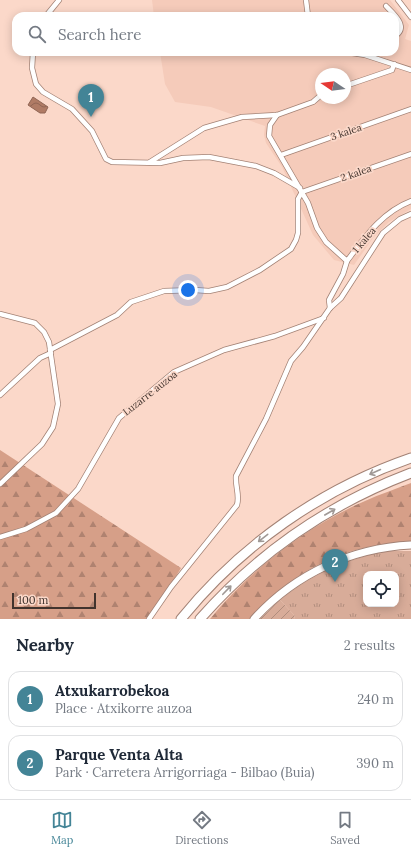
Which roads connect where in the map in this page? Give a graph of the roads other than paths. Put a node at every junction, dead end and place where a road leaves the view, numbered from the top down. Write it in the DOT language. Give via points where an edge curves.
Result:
graph roads {
  1 [pos="59,0"];
  2 [pos="306,0"];
  3 [pos="398,0"];
  4 [pos="386,6"];
  5 [pos="49,12"];
  6 [pos="308,12"];
  7 [pos="392,12"];
  8 [pos="411,18"];
  9 [pos="399,20"];
  10 [pos="399,33"];
  11 [pos="33,56"];
  12 [pos="371,56"];
  13 [pos="394,64"];
  14 [pos="411,70"];
  15 [pos="351,84"];
  16 [pos="315,100"];
  17 [pos="411,109"];
  18 [pos="277,115"];
  19 [pos="411,154"];
  20 [pos="281,155"];
  21 [pos="150,162"];
  22 [pos="301,190"];
  23 [pos="411,201"];
  24 [pos="411,214"];
  25 [pos="347,261"];
  26 [pos="330,308"];
  27 [pos="0,314"];
  28 [pos="324,318"];
  29 [pos="51,351"];
  30 [pos="0,395"];
  31 [pos="411,458"];
  32 [pos="411,474"];
  33 [pos="0,484"];
  34 [pos="0,537"];
  35 [pos="411,545"];
  36 [pos="149,619"];
  37 [pos="181,619"];
  38 [pos="200,619"];
  39 [pos="254,619"];
  1 -- 5 [label="street"];
  2 -- 6 [label="street"];
  3 -- 8 [label="street"];
  4 -- 7 [label="street"];
  9 -- 10 [label="street"];
  11 -- 21 [label="street" via="32,68 36,84 43,92 72,109 92,131 106,159 112,162"];
  12 -- 13 [label="street"];
  13 -- 14 [label="street"];
  13 -- 15 [label="street" via="392,70"];
  16 -- 18 [label="street"];
  17 -- 20 [label="street, 3 kalea"];
  18 -- 20 [label="street" via="270,125 269,136"];
  18 -- 21 [label="street" via="242,117 204,128"];
  19 -- 22 [label="street, 2 kalea"];
  20 -- 22 [label="street"];
  21 -- 22 [label="street" via="168,163 194,157 220,159 256,166 274,173"];
  22 -- 25 [label="street, 1 kalea" via="317,228 326,242"];
  22 -- 29 [label="street" via="298,199 296,240 291,249 260,270 226,288 209,291 164,291 131,302 117,314"];
  23 -- 25 [label="street, 1 kalea" via="387,214"];
  24 -- 26 [label="street" via="400,219 383,233 341,298"];
  25 -- 26 [label="street" via="329,300"];
  26 -- 28 [label="street"];
  27 -- 29 [label="street" via="35,323 44,332"];
  28 -- 34 [label="street, Luzarre auzoa" via="275,336 224,350 174,372 119,418 78,489 56,513 26,529"];
  28 -- 36 [label="street" via="291,361 266,419 236,476 239,497 237,505 171,587"];
  29 -- 30 [label="street"];
  29 -- 33 [label="street" via="58,404 53,427 42,444"];
  31 -- 37 [label="highway, one-way" via="347,485 296,514 235,561"];
  38 -- 32 [label="highway, one-way" via="245,572 304,526 352,499"];
  35 -- 39 [label="street" via="371,549 318,569 274,600"];
}
